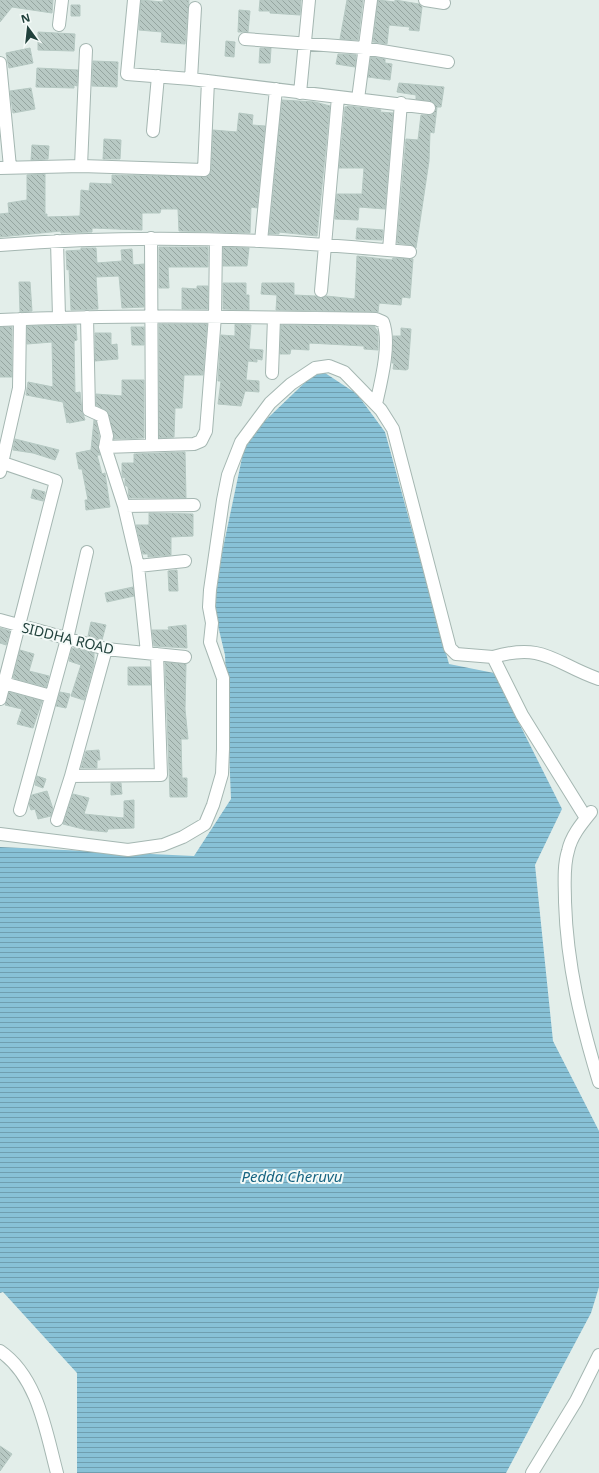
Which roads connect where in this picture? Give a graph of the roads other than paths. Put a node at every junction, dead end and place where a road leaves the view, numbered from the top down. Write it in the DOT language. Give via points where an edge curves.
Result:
graph roads {
  1 [pos="62,0"];
  2 [pos="134,0"];
  3 [pos="309,0"];
  4 [pos="371,0"];
  5 [pos="195,8"];
  6 [pos="59,25"];
  7 [pos="245,39"];
  8 [pos="305,42"];
  9 [pos="364,48"];
  10 [pos="86,50"];
  11 [pos="0,62"];
  12 [pos="448,62"];
  13 [pos="158,76"];
  14 [pos="191,78"];
  15 [pos="208,81"];
  16 [pos="276,89"];
  17 [pos="300,93"];
  18 [pos="338,97"];
  19 [pos="358,100"];
  20 [pos="401,103"];
  21 [pos="430,108"];
  22 [pos="153,131"];
  23 [pos="81,166"];
  24 [pos="5,168"];
  25 [pos="151,238"];
  26 [pos="57,240"];
  27 [pos="216,240"];
  28 [pos="261,241"];
  29 [pos="0,245"];
  30 [pos="325,246"];
  31 [pos="390,250"];
  32 [pos="410,252"];
  33 [pos="320,291"];
  34 [pos="151,316"];
  35 [pos="215,316"];
  36 [pos="59,317"];
  37 [pos="87,317"];
  38 [pos="274,318"];
  39 [pos="20,319"];
  40 [pos="0,320"];
  41 [pos="272,373"];
  42 [pos="376,404"];
  43 [pos="152,446"];
  44 [pos="105,448"];
  45 [pos="1,465"];
  46 [pos="194,504"];
  47 [pos="124,506"];
  48 [pos="87,552"];
  49 [pos="185,562"];
  50 [pos="138,566"];
  51 [pos="0,620"];
  52 [pos="20,626"];
  53 [pos="67,639"];
  54 [pos="106,649"];
  55 [pos="152,653"];
  56 [pos="185,657"];
  57 [pos="493,657"];
  58 [pos="599,679"];
  59 [pos="2,683"];
  60 [pos="51,696"];
  61 [pos="0,699"];
  62 [pos="71,776"];
  63 [pos="20,810"];
  64 [pos="57,820"];
  65 [pos="0,834"];
  66 [pos="599,1082"];
  67 [pos="0,1351"];
  68 [pos="599,1355"];
  69 [pos="57,1473"];
  70 [pos="532,1473"];
  1 -- 6 [label="street"];
  2 -- 13 [label="street" via="127,74"];
  3 -- 8 [label="street"];
  4 -- 9 [label="street"];
  5 -- 14 [label="street"];
  7 -- 8 [label="street"];
  8 -- 9 [label="street"];
  8 -- 17 [label="street"];
  9 -- 12 [label="street"];
  9 -- 19 [label="street"];
  10 -- 23 [label="street"];
  11 -- 24 [label="street"];
  13 -- 14 [label="street"];
  13 -- 22 [label="street"];
  14 -- 15 [label="street"];
  15 -- 16 [label="street"];
  15 -- 23 [label="street" via="204,170"];
  16 -- 17 [label="street"];
  16 -- 28 [label="street"];
  17 -- 18 [label="street"];
  18 -- 19 [label="street"];
  18 -- 30 [label="street"];
  19 -- 20 [label="street"];
  20 -- 21 [label="street"];
  20 -- 31 [label="street"];
  23 -- 24 [label="street"];
  25 -- 26 [label="street"];
  25 -- 27 [label="street"];
  25 -- 34 [label="street"];
  26 -- 29 [label="street"];
  26 -- 36 [label="street"];
  27 -- 28 [label="street"];
  27 -- 35 [label="street"];
  28 -- 30 [label="street"];
  30 -- 31 [label="street"];
  30 -- 33 [label="street"];
  31 -- 32 [label="street"];
  34 -- 35 [label="street"];
  34 -- 37 [label="street"];
  34 -- 43 [label="street"];
  35 -- 38 [label="street"];
  35 -- 43 [label="street" via="206,431 201,441 194,444"];
  36 -- 37 [label="street"];
  36 -- 39 [label="street"];
  37 -- 44 [label="street" via="89,410 102,416 107,436"];
  38 -- 41 [label="street"];
  38 -- 42 [label="street" via="376,319 383,322 387,333"];
  39 -- 40 [label="street"];
  39 -- 45 [label="street" via="19,388"];
  42 -- 57 [label="street" via="393,429 450,648 456,654"];
  42 -- 65 [label="street" via="344,372 329,366 315,368 291,384 270,403 241,442 228,475 210,590 210,642 223,678 223,749 222,774 205,824 163,845 128,850"];
  43 -- 44 [label="street"];
  44 -- 47 [label="street"];
  45 -- 52 [label="street" via="56,481"];
  46 -- 47 [label="street"];
  47 -- 50 [label="street"];
  48 -- 53 [label="street"];
  49 -- 50 [label="street"];
  50 -- 55 [label="street"];
  51 -- 52 [label="street, SIDDHA ROAD"];
  52 -- 53 [label="street, SIDDHA ROAD"];
  52 -- 59 [label="street"];
  53 -- 54 [label="street, SIDDHA ROAD"];
  53 -- 60 [label="street"];
  54 -- 55 [label="street, SIDDHA ROAD"];
  54 -- 62 [label="street"];
  55 -- 56 [label="street, SIDDHA ROAD"];
  55 -- 62 [label="street" via="160,775"];
  57 -- 58 [label="street" via="512,652 543,654"];
  57 -- 66 [label="street" via="522,715 589,815 578,828 568,850 565,883 566,930 577,1006"];
  59 -- 60 [label="street"];
  59 -- 61 [label="street"];
  60 -- 63 [label="street"];
  62 -- 64 [label="street"];
  67 -- 69 [label="street" via="9,1357 23,1376 37,1403"];
  68 -- 70 [label="street" via="576,1401"];
}
